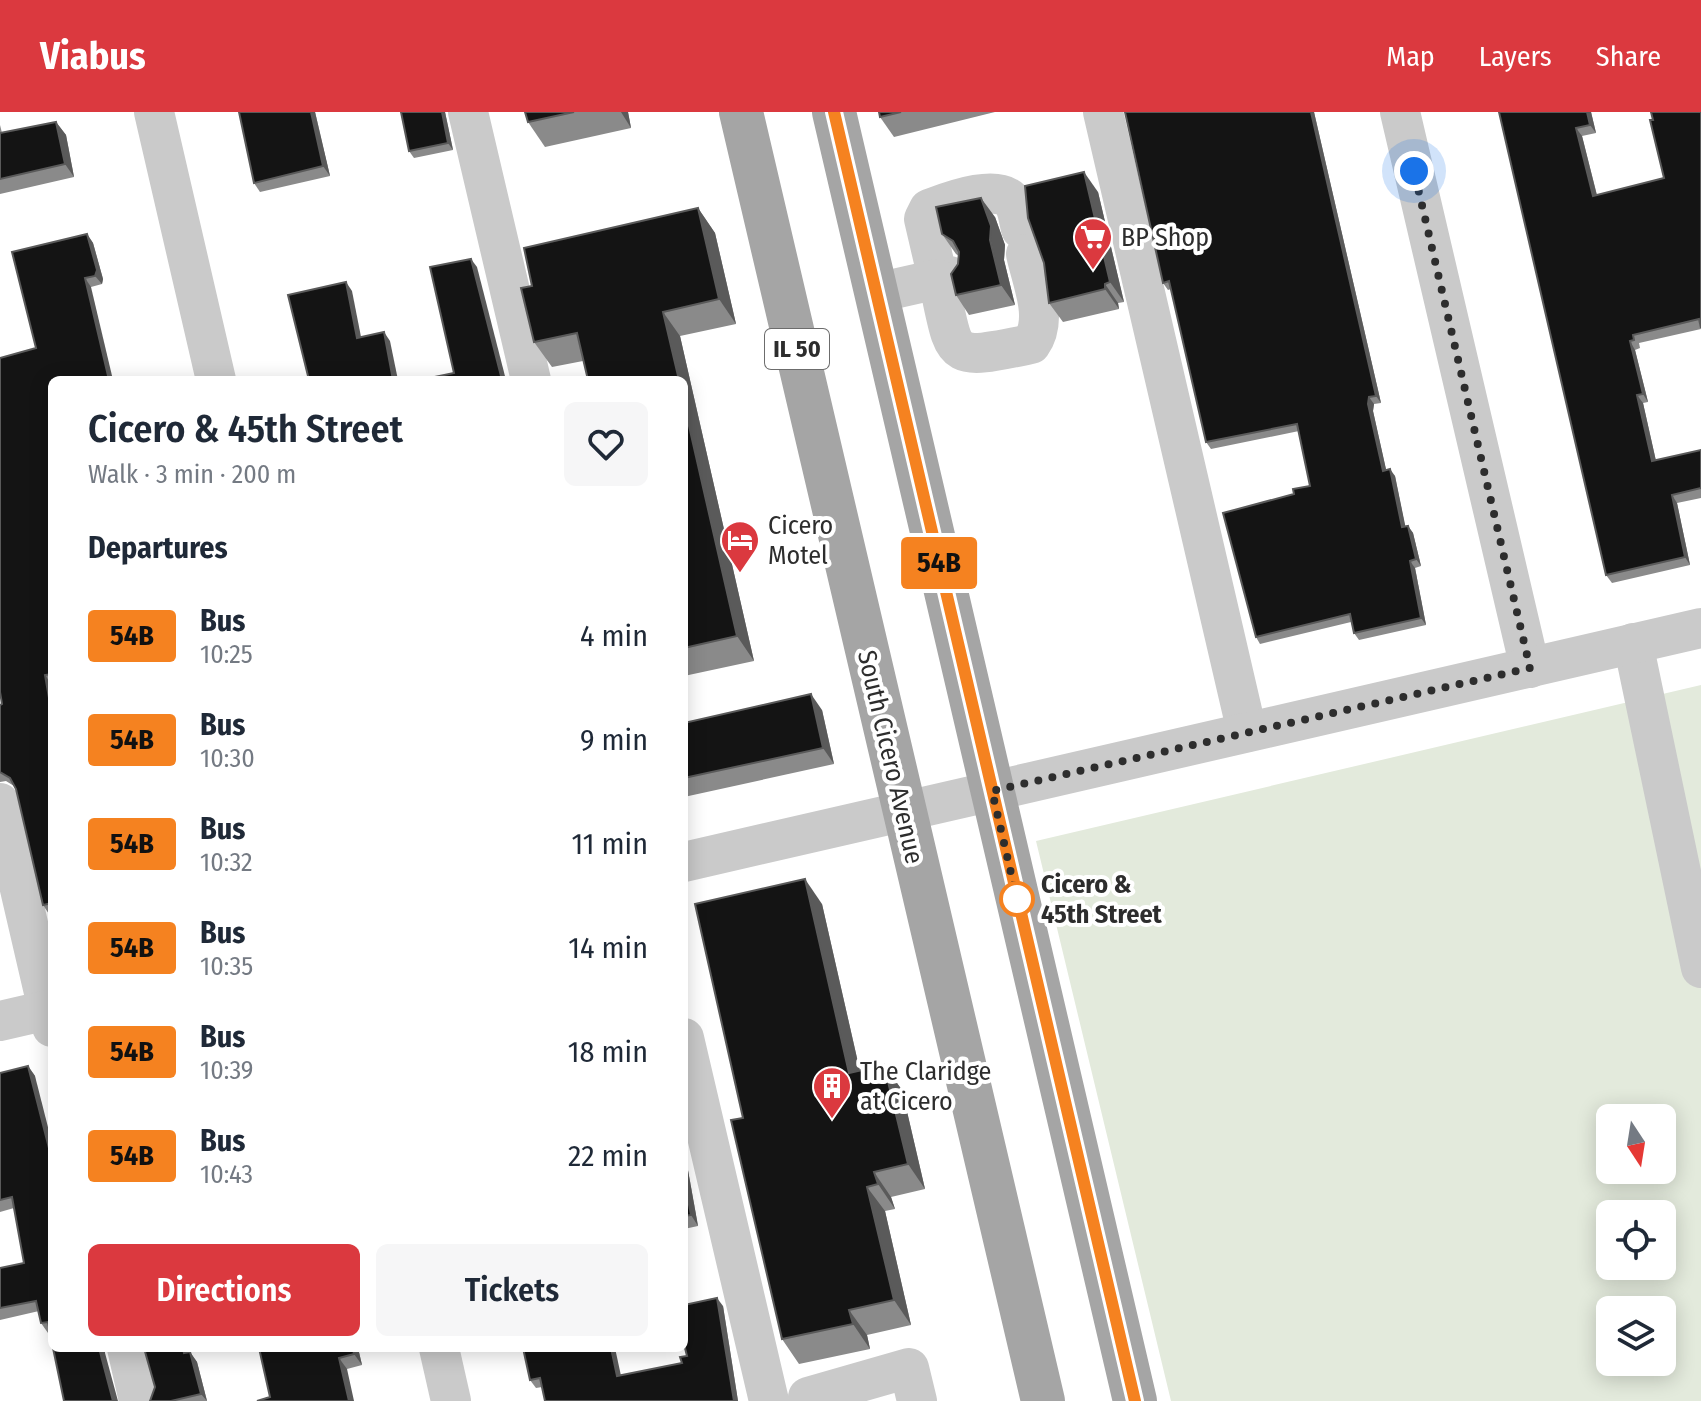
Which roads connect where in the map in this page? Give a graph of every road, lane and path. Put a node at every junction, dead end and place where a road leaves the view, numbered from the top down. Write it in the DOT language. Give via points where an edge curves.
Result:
graph roads {
  1 [pos="154,112"];
  2 [pos="468,112"];
  3 [pos="741,112"];
  4 [pos="834,112"];
  5 [pos="1103,112"];
  6 [pos="1400,112"];
  7 [pos="944,278"];
  8 [pos="876,293"];
  9 [pos="215,376"];
  10 [pos="530,376"];
  11 [pos="1701,628"];
  12 [pos="1633,643"];
  13 [pos="1530,668"];
  14 [pos="1247,732"];
  15 [pos="992,791"];
  16 [pos="0,803"];
  17 [pos="904,812"];
  18 [pos="688,861"];
  19 [pos="1701,968"];
  20 [pos="48,1003"];
  21 [pos="48,1015"];
  22 [pos="0,1021"];
  23 [pos="688,1055"];
  24 [pos="128,1352"];
  25 [pos="440,1352"];
  26 [pos="139,1401"];
  27 [pos="451,1401"];
  28 [pos="769,1401"];
  29 [pos="809,1401"];
  30 [pos="917,1401"];
  31 [pos="1043,1401"];
  32 [pos="1135,1401"];
  1 -- 9 [label="street"];
  2 -- 10 [label="street"];
  3 -- 17 [label="main road, South Cicero Avenue / IL 50"];
  4 -- 8 [label="main road"];
  5 -- 14 [label="street"];
  6 -- 13 [label="street"];
  7 -- 7 [label="street" via="924,219 929,209 993,193 1007,196 1015,205 1025,299 1040,332 1031,344 971,356 960,351 951,338"];
  7 -- 8 [label="street"];
  8 -- 15 [label="main road"];
  11 -- 12 [label="street"];
  12 -- 13 [label="street"];
  12 -- 19 [label="street"];
  13 -- 14 [label="street"];
  14 -- 15 [label="street"];
  15 -- 17 [label="street"];
  15 -- 32 [label="main road"];
  16 -- 20 [label="street"];
  17 -- 18 [label="street"];
  17 -- 31 [label="main road, South Cicero Avenue / IL 50"];
  21 -- 22 [label="street"];
  23 -- 28 [label="street"];
  24 -- 26 [label="street"];
  25 -- 27 [label="street"];
  29 -- 30 [label="street" via="808,1397 909,1368"];
}
